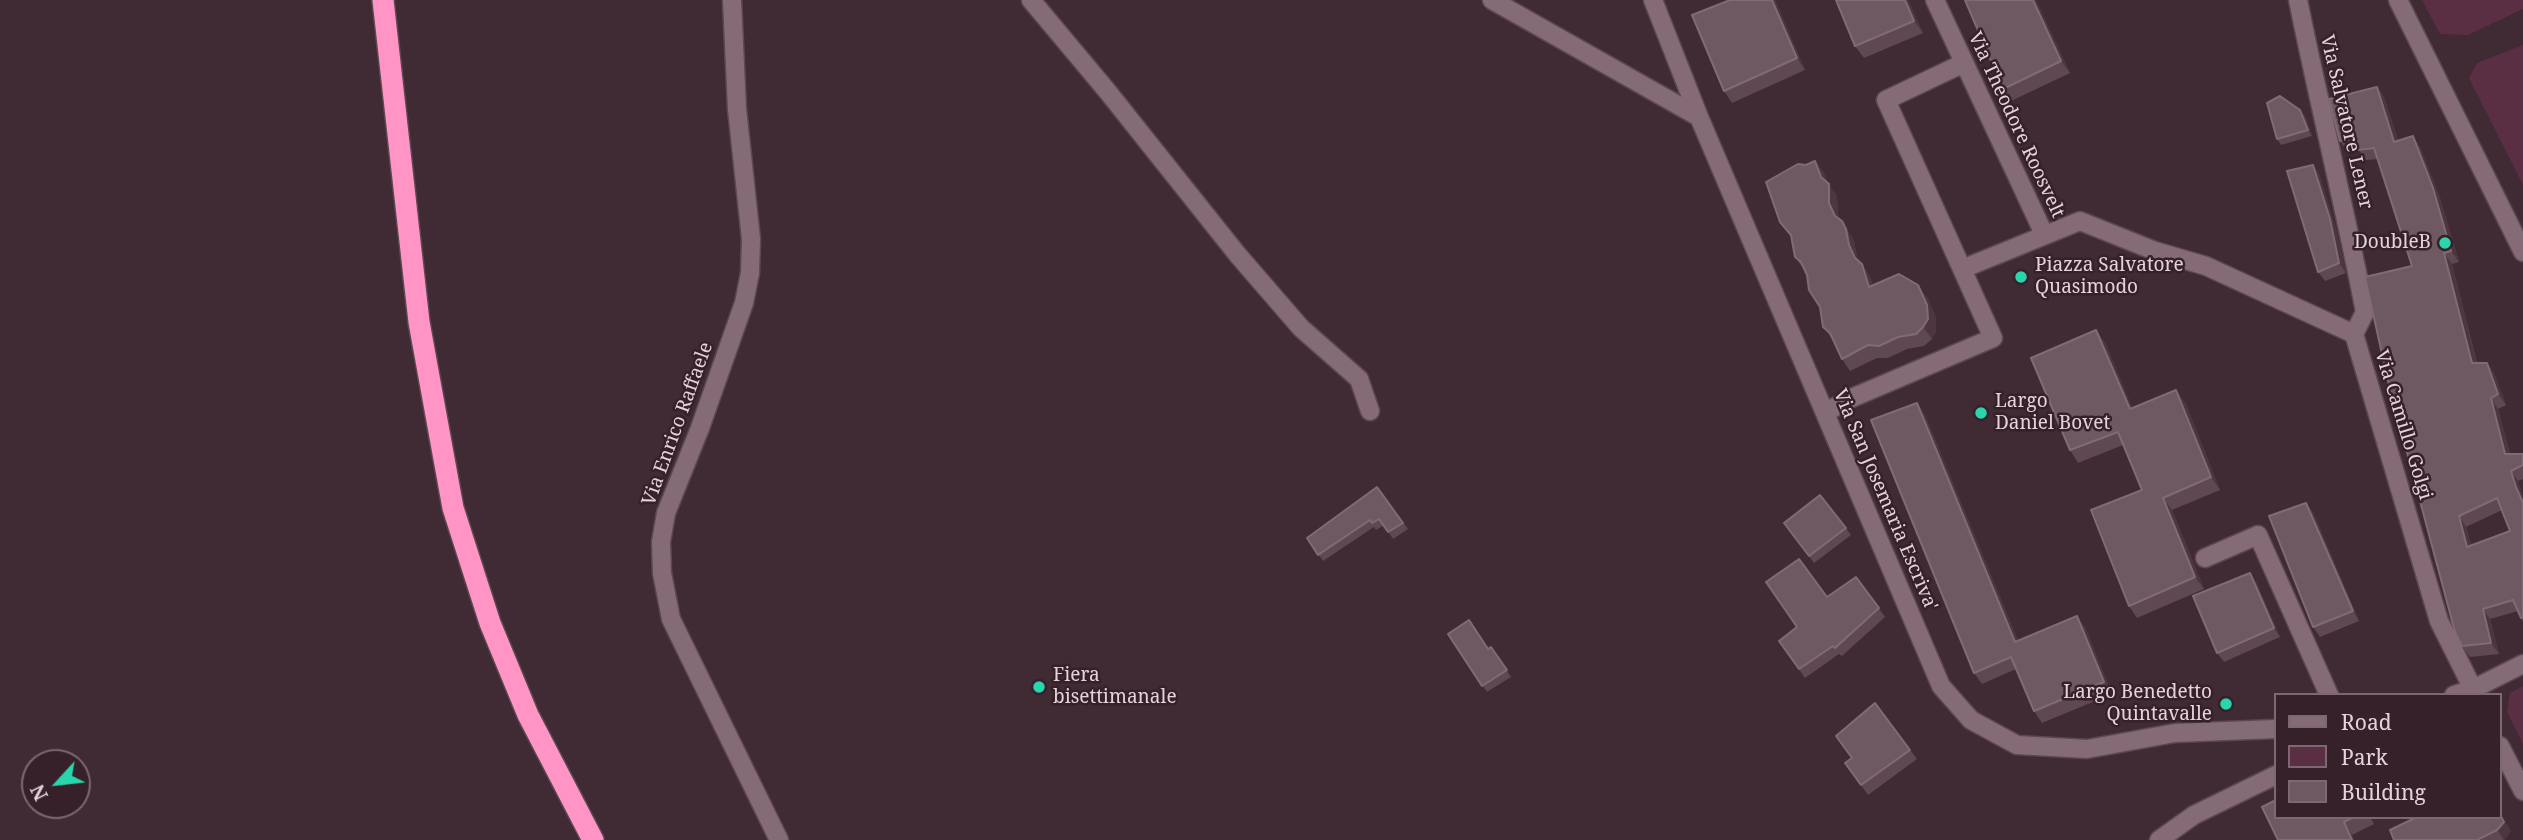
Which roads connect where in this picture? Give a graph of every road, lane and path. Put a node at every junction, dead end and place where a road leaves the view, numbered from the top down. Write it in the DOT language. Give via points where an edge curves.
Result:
graph roads {
  1 [pos="383,0"];
  2 [pos="732,0"];
  3 [pos="1031,0"];
  4 [pos="1492,0"];
  5 [pos="1653,0"];
  6 [pos="1935,0"];
  7 [pos="2298,0"];
  8 [pos="2398,0"];
  9 [pos="1964,63"];
  10 [pos="1699,117"];
  11 [pos="2044,234"];
  12 [pos="2155,251"];
  13 [pos="2523,252"];
  14 [pos="1962,269"];
  15 [pos="2354,334"];
  16 [pos="1370,411"];
  17 [pos="1825,413"];
  18 [pos="2206,558"];
  19 [pos="2523,664"];
  20 [pos="2474,692"];
  21 [pos="2328,693"];
  22 [pos="2274,729"];
  23 [pos="2502,750"];
  24 [pos="2274,776"];
  25 [pos="2523,791"];
  26 [pos="593,840"];
  27 [pos="779,840"];
  28 [pos="2159,840"];
  1 -- 26 [label="highway" via="419,322 453,508 490,623 528,715"];
  2 -- 27 [label="street, Via Enrico Raffaele" via="750,272 744,303 666,513 660,542 671,619"];
  3 -- 16 [label="street" via="1293,319 1359,379"];
  4 -- 10 [label="street"];
  5 -- 10 [label="street, Via San Josemaria Escriva'"];
  6 -- 9 [label="street, Via Theodore Roosvelt"];
  7 -- 15 [label="street, Via Salvatore Lener" via="2365,312"];
  8 -- 13 [label="street"];
  9 -- 11 [label="street, Via Theodore Roosvelt"];
  9 -- 14 [label="street" via="1886,100"];
  10 -- 17 [label="street, Via San Josemaria Escriva'"];
  11 -- 12 [label="street, Via Theodore Roosvelt" via="2080,221"];
  11 -- 14 [label="street"];
  12 -- 15 [label="street, Via Camillo Golgi" via="2206,266"];
  14 -- 17 [label="street" via="1993,338"];
  15 -- 20 [label="street, Via Camillo Golgi" via="2439,621"];
  17 -- 22 [label="street, Via San Josemaria Escriva'" via="1941,686 1971,720 2017,746 2087,749 2175,733"];
  18 -- 21 [label="street" via="2258,535"];
  19 -- 20 [label="street"];
  23 -- 25 [label="street"];
  24 -- 28 [label="street" via="2194,815"];
}
